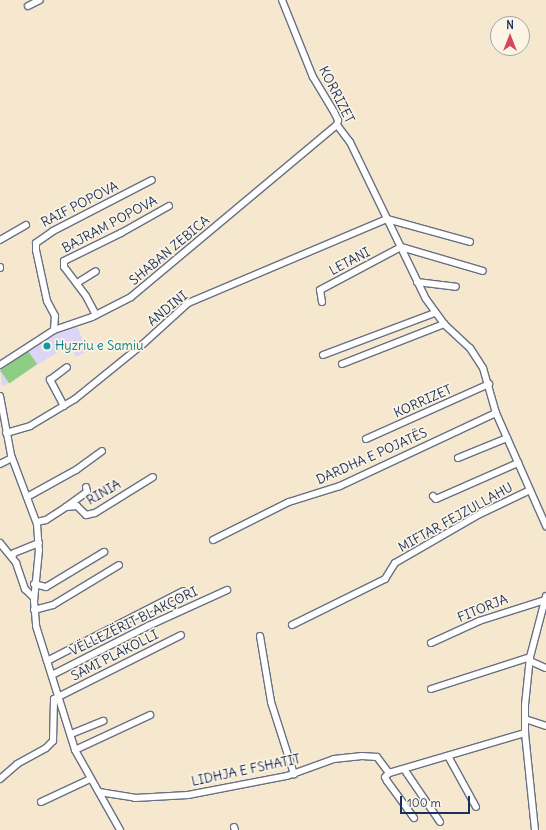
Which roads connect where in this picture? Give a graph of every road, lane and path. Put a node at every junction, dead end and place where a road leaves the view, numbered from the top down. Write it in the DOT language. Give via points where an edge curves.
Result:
graph roads {
  1 [pos="40,0"];
  2 [pos="282,0"];
  3 [pos="28,6"];
  4 [pos="337,125"];
  5 [pos="152,180"];
  6 [pos="169,206"];
  7 [pos="387,218"];
  8 [pos="26,225"];
  9 [pos="0,240"];
  10 [pos="470,242"];
  11 [pos="401,247"];
  12 [pos="96,271"];
  13 [pos="483,271"];
  14 [pos="417,282"];
  15 [pos="77,283"];
  16 [pos="456,288"];
  17 [pos="322,302"];
  18 [pos="435,313"];
  19 [pos="96,315"];
  20 [pos="444,324"];
  21 [pos="54,330"];
  22 [pos="323,355"];
  23 [pos="342,364"];
  24 [pos="0,365"];
  25 [pos="67,367"];
  26 [pos="489,384"];
  27 [pos="0,396"];
  28 [pos="1,406"];
  29 [pos="64,406"];
  30 [pos="496,413"];
  31 [pos="6,433"];
  32 [pos="507,438"];
  33 [pos="366,439"];
  34 [pos="102,451"];
  35 [pos="12,458"];
  36 [pos="458,458"];
  37 [pos="518,463"];
  38 [pos="0,464"];
  39 [pos="153,477"];
  40 [pos="86,487"];
  41 [pos="530,490"];
  42 [pos="433,496"];
  43 [pos="28,497"];
  44 [pos="66,507"];
  45 [pos="36,522"];
  46 [pos="546,526"];
  47 [pos="213,540"];
  48 [pos="0,543"];
  49 [pos="39,543"];
  50 [pos="104,552"];
  51 [pos="12,557"];
  52 [pos="119,565"];
  53 [pos="34,584"];
  54 [pos="227,590"];
  55 [pos="183,591"];
  56 [pos="34,598"];
  57 [pos="546,599"];
  58 [pos="34,610"];
  59 [pos="292,625"];
  60 [pos="180,635"];
  61 [pos="260,636"];
  62 [pos="431,643"];
  63 [pos="530,659"];
  64 [pos="47,662"];
  65 [pos="546,668"];
  66 [pos="52,676"];
  67 [pos="431,689"];
  68 [pos="58,696"];
  69 [pos="150,715"];
  70 [pos="526,719"];
  71 [pos="104,721"];
  72 [pos="546,726"];
  73 [pos="525,733"];
  74 [pos="71,734"];
  75 [pos="74,750"];
  76 [pos="448,756"];
  77 [pos="404,769"];
  78 [pos="389,773"];
  79 [pos="294,774"];
  80 [pos="0,779"];
  81 [pos="90,779"];
  82 [pos="99,792"];
  83 [pos="41,802"];
  84 [pos="476,806"];
  85 [pos="414,818"];
  86 [pos="440,822"];
  87 [pos="120,830"];
  88 [pos="535,830"];
  1 -- 3 [label="street"];
  2 -- 4 [label="street, KORRIZET" via="313,77 338,120"];
  4 -- 7 [label="street, KORRIZET" via="350,142"];
  4 -- 19 [label="street, SHABAN ZEBICA" via="142,290"];
  5 -- 21 [label="street, RAIF POPOVA" via="36,242 47,301 55,316"];
  6 -- 15 [label="street, BAJRAM POPOVA" via="64,261 64,267"];
  7 -- 10 [label="street"];
  7 -- 11 [label="street, KORRIZET"];
  7 -- 29 [label="street, ANDINI" via="188,303 117,366"];
  8 -- 9 [label="street"];
  11 -- 13 [label="street"];
  11 -- 14 [label="street, KORRIZET"];
  11 -- 17 [label="street, LETANI" via="320,290"];
  12 -- 15 [label="street"];
  14 -- 16 [label="street"];
  14 -- 18 [label="street, KORRIZET"];
  15 -- 19 [label="street, BAJRAM POPOVA"];
  18 -- 20 [label="street, KORRIZET"];
  18 -- 22 [label="street"];
  19 -- 21 [label="street, SHABAN ZEBICA"];
  20 -- 23 [label="street"];
  20 -- 26 [label="street, KORRIZET" via="470,348 483,368"];
  21 -- 24 [label="street, SHABAN ZEBICA"];
  25 -- 29 [label="street" via="50,380"];
  26 -- 30 [label="street, KORRIZET"];
  26 -- 33 [label="street, KORRIZET"];
  27 -- 28 [label="street, SAMI PLAKOLLI"];
  28 -- 31 [label="street, SAMI PLAKOLLI"];
  29 -- 31 [label="street, ANDINI" via="30,426"];
  30 -- 32 [label="street"];
  30 -- 47 [label="street, DARDHA E POJATËS" via="340,486 289,502"];
  31 -- 35 [label="street, SAMI PLAKOLLI"];
  32 -- 36 [label="street"];
  32 -- 37 [label="street"];
  34 -- 43 [label="street" via="76,470"];
  35 -- 38 [label="street"];
  35 -- 43 [label="street, SAMI PLAKOLLI"];
  37 -- 41 [label="street"];
  37 -- 42 [label="street" via="436,499"];
  39 -- 44 [label="street, RINIA" via="95,514 82,514 77,506"];
  40 -- 44 [label="street, RINIA" via="87,492"];
  41 -- 46 [label="street"];
  41 -- 59 [label="street, MIFTAR FEJZULLAHU" via="480,514 395,563 385,579"];
  43 -- 45 [label="street, SAMI PLAKOLLI"];
  44 -- 45 [label="street, RINIA" via="46,520"];
  45 -- 49 [label="street, SAMI PLAKOLLI"];
  48 -- 51 [label="street"];
  49 -- 51 [label="street" via="14,553"];
  49 -- 53 [label="street, SAMI PLAKOLLI"];
  50 -- 53 [label="street" via="46,587"];
  51 -- 56 [label="street" via="20,569 25,589"];
  52 -- 58 [label="street" via="53,605"];
  53 -- 56 [label="street, SAMI PLAKOLLI"];
  54 -- 66 [label="street, VËLLEZËRIT BLAKÇORI" via="148,626"];
  55 -- 64 [label="street"];
  56 -- 58 [label="street, SAMI PLAKOLLI"];
  57 -- 62 [label="street, FITORJA" via="499,614"];
  57 -- 63 [label="street, FITORJA"];
  58 -- 64 [label="street, SAMI PLAKOLLI"];
  60 -- 68 [label="street, SAMI PLAKOLLI"];
  61 -- 79 [label="street" via="271,702"];
  63 -- 65 [label="street"];
  63 -- 67 [label="street"];
  63 -- 70 [label="street, FITORJA"];
  64 -- 66 [label="street, SAMI PLAKOLLI"];
  66 -- 68 [label="street, SAMI PLAKOLLI"];
  68 -- 74 [label="street, SAMI PLAKOLLI"];
  68 -- 80 [label="street" via="54,699 53,741 46,748 17,764"];
  69 -- 75 [label="street"];
  70 -- 72 [label="street"];
  70 -- 73 [label="street, FITORJA"];
  71 -- 74 [label="street"];
  73 -- 76 [label="street"];
  73 -- 88 [label="street, FITORJA"];
  74 -- 75 [label="street, SAMI PLAKOLLI"];
  75 -- 81 [label="street, SAMI PLAKOLLI"];
  76 -- 77 [label="street"];
  76 -- 84 [label="street"];
  77 -- 78 [label="street"];
  77 -- 86 [label="street"];
  78 -- 79 [label="street, LIDHJA E FSHATIT" via="377,757 362,756 334,759"];
  78 -- 85 [label="street, LIDHJA E FSHATIT" via="385,777 387,781"];
  79 -- 82 [label="street, LIDHJA E FSHATIT" via="188,795 157,798 135,798"];
  81 -- 82 [label="street, SAMI PLAKOLLI"];
  81 -- 83 [label="street"];
  82 -- 87 [label="street, SAMI PLAKOLLI"];
}
